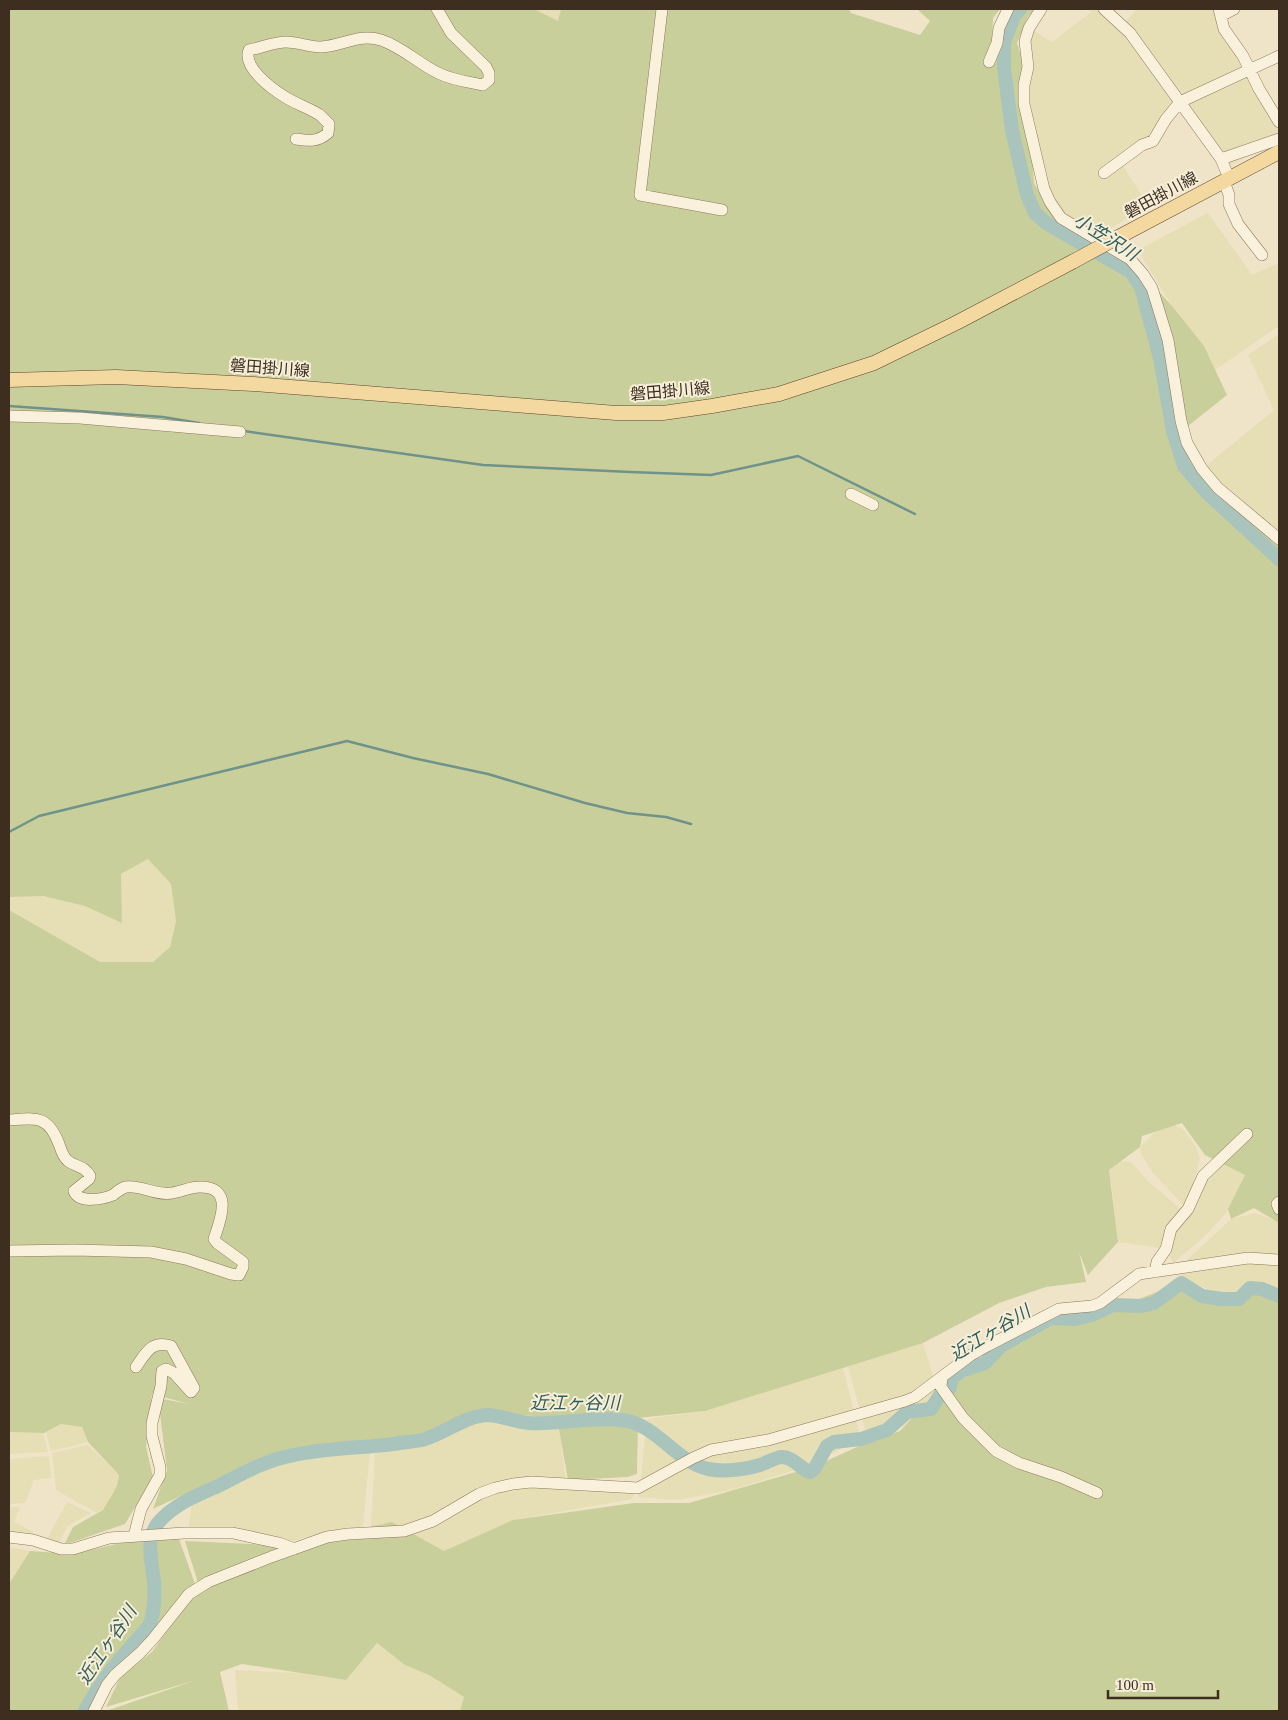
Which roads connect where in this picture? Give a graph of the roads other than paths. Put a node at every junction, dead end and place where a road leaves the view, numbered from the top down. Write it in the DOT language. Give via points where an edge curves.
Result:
graph roads {
  1 [pos="437,9"];
  2 [pos="662,9"];
  3 [pos="1008,9"];
  4 [pos="1041,9"];
  5 [pos="1104,9"];
  6 [pos="1234,9"];
  7 [pos="1220,12"];
  8 [pos="1279,56"];
  9 [pos="989,62"];
  10 [pos="1249,69"];
  11 [pos="1180,102"];
  12 [pos="1279,122"];
  13 [pos="296,139"];
  14 [pos="1279,139"];
  15 [pos="1279,152"];
  16 [pos="1221,159"];
  17 [pos="1104,173"];
  18 [pos="1227,180"];
  19 [pos="722,210"];
  20 [pos="1262,255"];
  21 [pos="9,380"];
  22 [pos="9,416"];
  23 [pos="240,432"];
  24 [pos="851,494"];
  25 [pos="873,505"];
  26 [pos="1279,538"];
  27 [pos="9,1120"];
  28 [pos="1247,1134"];
  29 [pos="1279,1202"];
  30 [pos="1279,1209"];
  31 [pos="9,1251"];
  32 [pos="1279,1260"];
  33 [pos="1155,1272"];
  34 [pos="136,1367"];
  35 [pos="942,1377"];
  36 [pos="1097,1493"];
  37 [pos="134,1536"];
  38 [pos="9,1537"];
  39 [pos="295,1549"];
  40 [pos="94,1711"];
  1 -- 13 [label="street" via="451,33 486,66 489,80 483,85 439,73 409,54 374,38 322,47 287,42 248,50 252,70 285,98 321,116 329,124 328,133 320,140"];
  2 -- 19 [label="street" via="640,195"];
  3 -- 9 [label="street"];
  4 -- 26 [label="street" via="1028,28 1025,41 1028,67 1024,104 1044,189 1061,218 1130,259 1143,274 1152,288 1168,340 1187,443 1218,488"];
  5 -- 11 [label="street" via="1130,33"];
  6 -- 7 [label="street"];
  7 -- 10 [label="street" via="1224,29"];
  8 -- 10 [label="street"];
  10 -- 11 [label="street"];
  10 -- 12 [label="street"];
  11 -- 16 [label="street"];
  11 -- 17 [label="street" via="1153,141 1142,145"];
  14 -- 16 [label="street"];
  15 -- 18 [label="main road, 磐田掛川線"];
  16 -- 18 [label="street"];
  18 -- 20 [label="street" via="1229,204 1238,224"];
  18 -- 21 [label="main road, 磐田掛川線, bridge" via="956,323 874,362 779,394 712,406 663,413 616,413 253,384 116,377"];
  22 -- 23 [label="street" via="80,418"];
  24 -- 25 [label="street"];
  27 -- 31 [label="street" via="35,1119 52,1128 69,1162 88,1171 89,1179 74,1191 81,1198 105,1197 125,1187 159,1194 210,1187 221,1196 222,1205 222,1216 214,1239 243,1262 243,1267 239,1275 230,1274 186,1259 151,1252"];
  28 -- 33 [label="street" via="1203,1176 1188,1209 1171,1230 1166,1249 1156,1262"];
  29 -- 30 [label="street"];
  32 -- 33 [label="street" via="1248,1258"];
  33 -- 35 [label="street" via="1139,1274 1100,1303 1051,1312 971,1355"];
  34 -- 37 [label="street" via="154,1345 171,1346 194,1388 191,1392 174,1372 162,1371 152,1423 160,1474 141,1510"];
  35 -- 36 [label="street" via="941,1387 964,1418 996,1451"];
  35 -- 39 [label="street" via="904,1401 768,1440 711,1450 638,1488 531,1482 513,1484 479,1494 433,1521 404,1531 334,1536"];
  37 -- 38 [label="street" via="109,1538 73,1549"];
  37 -- 39 [label="street" via="233,1533"];
  39 -- 40 [label="street" via="208,1582 189,1594 153,1639 115,1674"];
}
